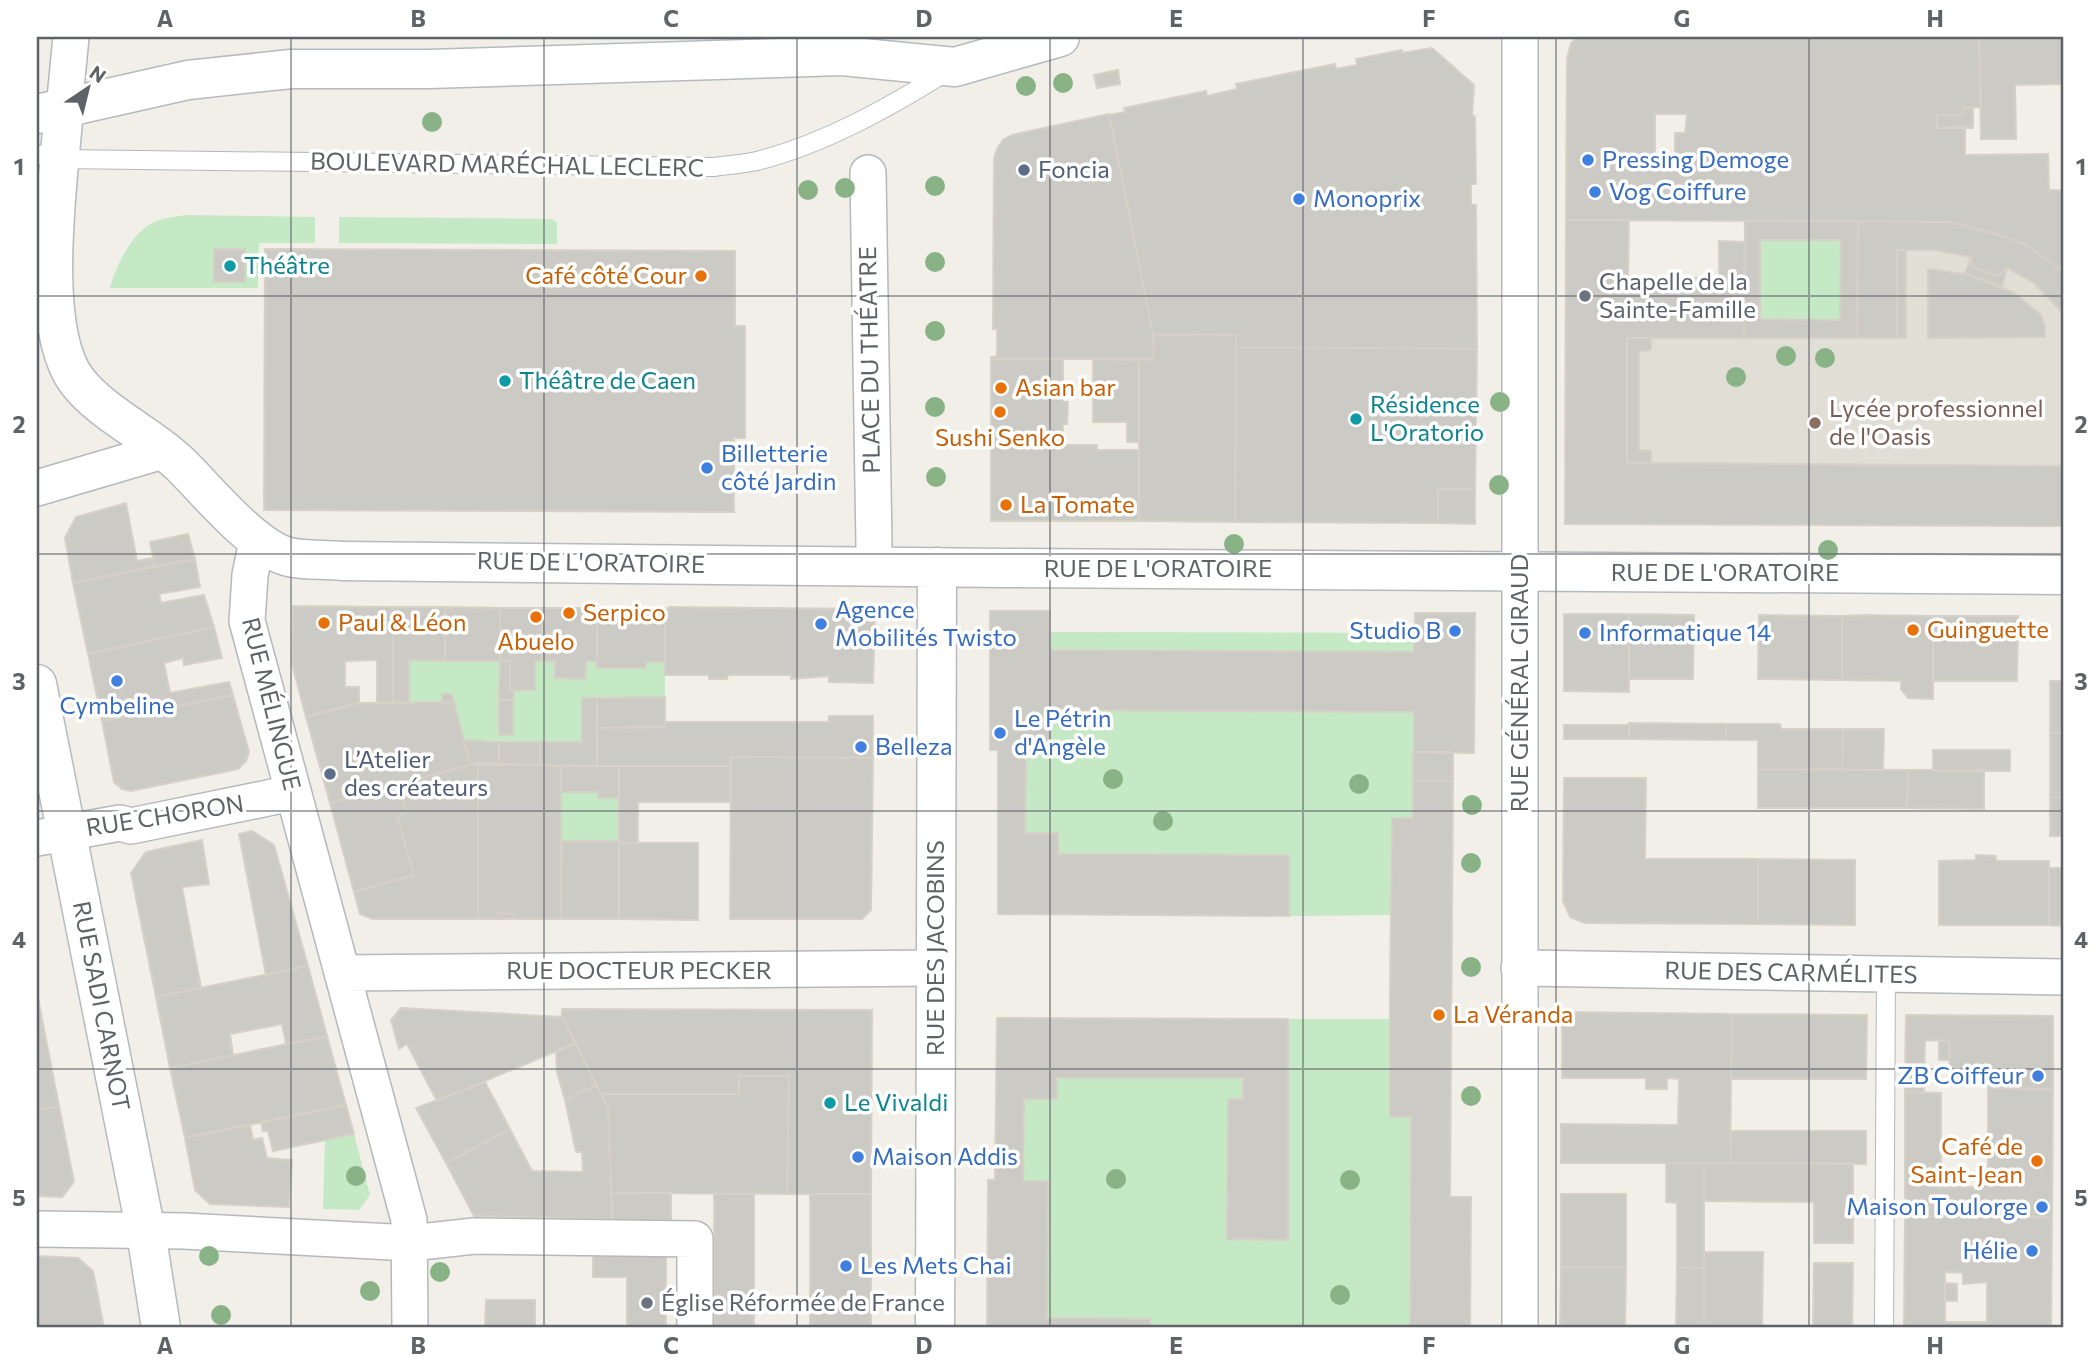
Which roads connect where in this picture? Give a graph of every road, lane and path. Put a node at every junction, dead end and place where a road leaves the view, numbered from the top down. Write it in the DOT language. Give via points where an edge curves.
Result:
graph roads {
  1 [pos="71,37"];
  2 [pos="1060,37"];
  3 [pos="1520,37"];
  4 [pos="850,43"];
  5 [pos="955,67"];
  6 [pos="50,111"];
  7 [pos="48,156"];
  8 [pos="868,173"];
  9 [pos="166,450"];
  10 [pos="37,488"];
  11 [pos="257,541"];
  12 [pos="873,548"];
  13 [pos="937,567"];
  14 [pos="1520,572"];
  15 [pos="2063,575"];
  16 [pos="37,684"];
  17 [pos="292,793"];
  18 [pos="51,835"];
  19 [pos="936,968"];
  20 [pos="1519,968"];
  21 [pos="342,973"];
  22 [pos="1886,975"];
  23 [pos="2063,977"];
  24 [pos="37,1229"];
  25 [pos="146,1232"];
  26 [pos="411,1243"];
  27 [pos="161,1328"];
  28 [pos="410,1328"];
  29 [pos="695,1328"];
  30 [pos="935,1328"];
  31 [pos="1520,1328"];
  32 [pos="1884,1328"];
  1 -- 6 [label="street"];
  2 -- 5 [label="street, BOULEVARD MARÉCHAL LECLERC"];
  3 -- 14 [label="street, RUE GÉNÉRAL GIRAUD"];
  4 -- 5 [label="street, BOULEVARD MARÉCHAL LECLERC"];
  4 -- 6 [label="street, BOULEVARD MARÉCHAL LECLERC" via="429,69 291,69 188,80"];
  5 -- 7 [label="lane, BOULEVARD MARÉCHAL LECLERC" via="890,107 812,142 757,161 714,167"];
  6 -- 7 [label="street"];
  7 -- 9 [label="street" via="56,325 61,346 77,382"];
  8 -- 12 [label="street, PLACE DU THÉATRE"];
  9 -- 10 [label="street"];
  9 -- 11 [label="street"];
  11 -- 13 [label="street, RUE DE L'ORATOIRE" via="287,557 342,561"];
  11 -- 17 [label="street, RUE MÉLINGUE" via="247,621"];
  13 -- 14 [label="street, RUE DE L'ORATOIRE"];
  13 -- 19 [label="street, RUE DES JACOBINS"];
  14 -- 15 [label="street, RUE DE L'ORATOIRE"];
  14 -- 20 [label="street, RUE GÉNÉRAL GIRAUD"];
  16 -- 18 [label="street, RUE SADI CARNOT"];
  17 -- 18 [label="street, RUE CHORON" via="131,826 120,823"];
  17 -- 21 [label="street, RUE MÉLINGUE"];
  18 -- 25 [label="street, RUE SADI CARNOT"];
  19 -- 21 [label="street, RUE DOCTEUR PECKER"];
  19 -- 30 [label="street, RUE DES JACOBINS"];
  20 -- 22 [label="street, RUE DES CARMÉLITES"];
  20 -- 31 [label="street, RUE GÉNÉRAL GIRAUD"];
  21 -- 26 [label="street, RUE MÉLINGUE" via="409,1220"];
  22 -- 23 [label="street, RUE DES CARMÉLITES"];
  22 -- 32 [label="lane"];
  24 -- 25 [label="street"];
  25 -- 26 [label="street"];
  25 -- 27 [label="street, RUE SADI CARNOT"];
  26 -- 28 [label="street, RUE MÉLINGUE"];
  26 -- 29 [label="street" via="474,1236 695,1239"];
}
